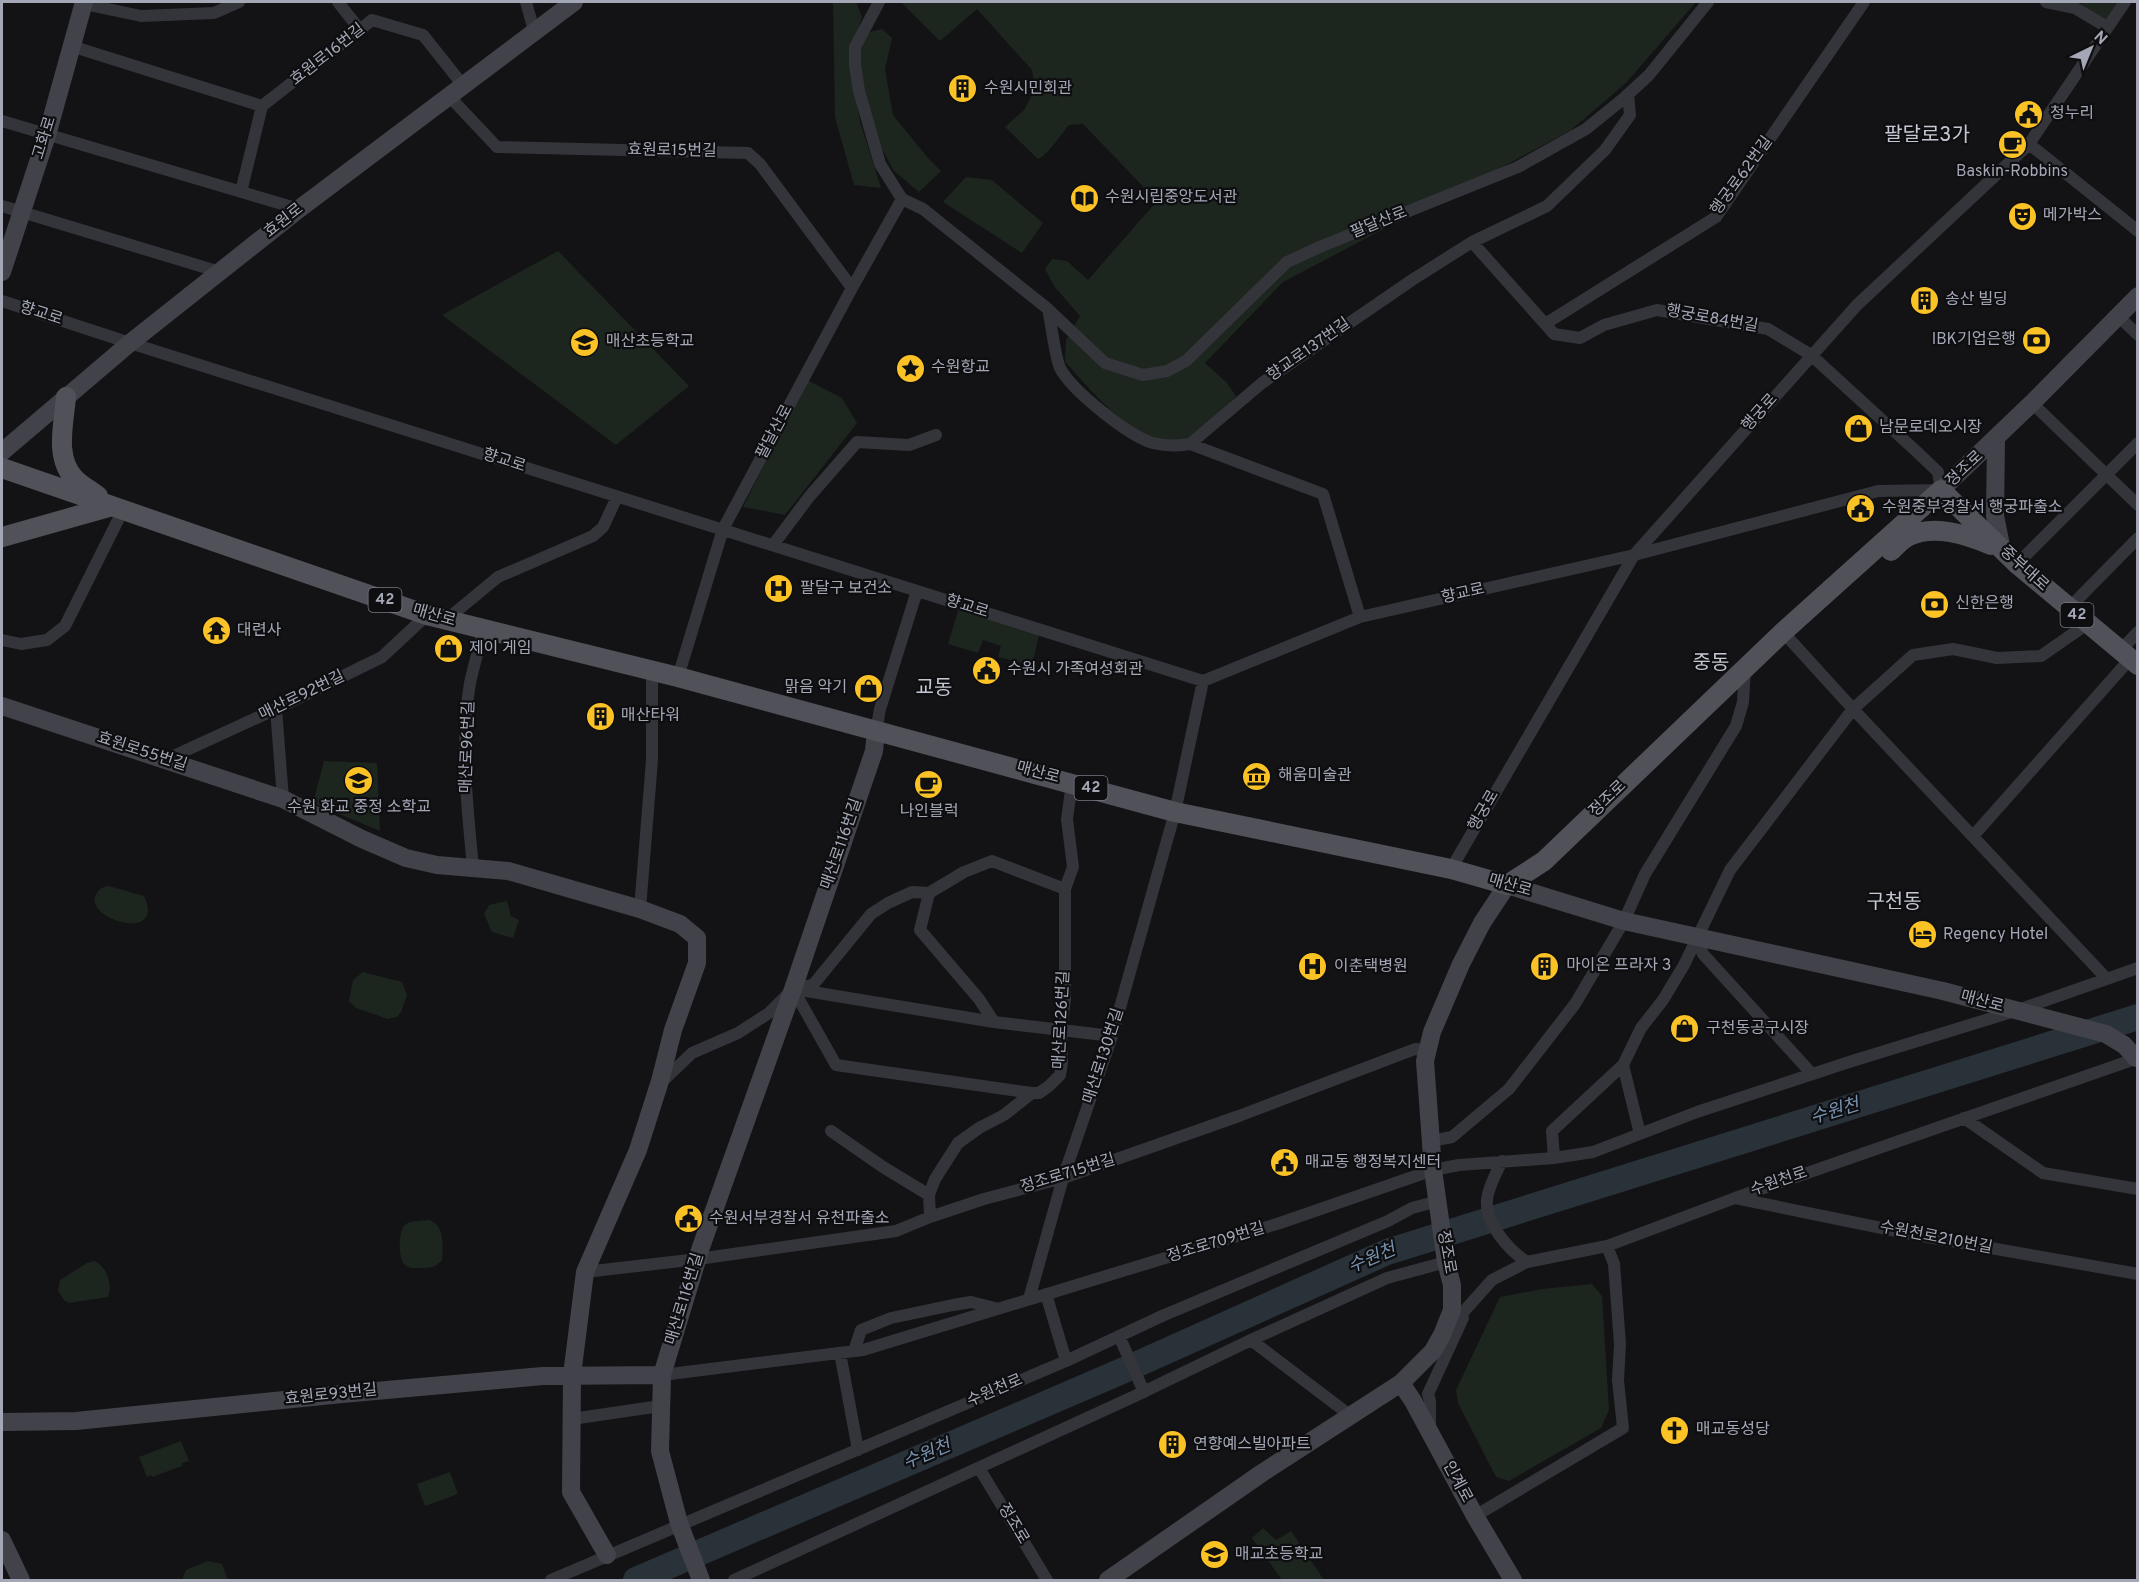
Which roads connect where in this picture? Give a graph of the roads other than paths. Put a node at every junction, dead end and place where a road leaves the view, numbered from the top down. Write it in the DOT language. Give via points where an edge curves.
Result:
graph roads {
  1 [pos="239,2"];
  2 [pos="338,2"];
  3 [pos="526,2"];
  4 [pos="574,2"];
  5 [pos="879,2"];
  6 [pos="1708,2"];
  7 [pos="1864,2"];
  8 [pos="2046,2"];
  9 [pos="2125,2"];
  10 [pos="84,3"];
  11 [pos="2076,5"];
  12 [pos="2107,27"];
  13 [pos="360,30"];
  14 [pos="534,31"];
  15 [pos="71,46"];
  16 [pos="455,90"];
  17 [pos="1628,94"];
  18 [pos="262,106"];
  19 [pos="2,121"];
  20 [pos="47,135"];
  21 [pos="2029,144"];
  22 [pos="241,192"];
  23 [pos="902,199"];
  24 [pos="2,206"];
  25 [pos="299,209"];
  26 [pos="21,212"];
  27 [pos="2138,231"];
  28 [pos="1472,242"];
  29 [pos="2,272"];
  30 [pos="220,272"];
  31 [pos="852,288"];
  32 [pos="2138,296"];
  33 [pos="2,301"];
  34 [pos="1048,309"];
  35 [pos="2118,316"];
  36 [pos="1545,324"];
  37 [pos="2138,335"];
  38 [pos="130,343"];
  39 [pos="1811,355"];
  40 [pos="66,397"];
  41 [pos="2032,403"];
  42 [pos="936,435"];
  43 [pos="1996,439"];
  44 [pos="2138,443"];
  45 [pos="1190,444"];
  46 [pos="2,452"];
  47 [pos="2,468"];
  48 [pos="2106,475"];
  49 [pos="1941,490"];
  50 [pos="617,496"];
  51 [pos="2138,505"];
  52 [pos="117,508"];
  53 [pos="723,529"];
  54 [pos="2,537"];
  55 [pos="2138,538"];
  56 [pos="772,545"];
  57 [pos="2002,550"];
  58 [pos="1634,555"];
  59 [pos="2017,564"];
  60 [pos="1857,566"];
  61 [pos="917,591"];
  62 [pos="2069,608"];
  63 [pos="427,615"];
  64 [pos="1360,617"];
  65 [pos="447,620"];
  66 [pos="2087,624"];
  67 [pos="484,629"];
  68 [pos="1783,632"];
  69 [pos="2138,632"];
  70 [pos="2,640"];
  71 [pos="2129,658"];
  72 [pos="1745,668"];
  73 [pos="652,671"];
  74 [pos="678,677"];
  75 [pos="1203,681"];
  76 [pos="2,706"];
  77 [pos="276,709"];
  78 [pos="1853,709"];
  79 [pos="876,731"];
  80 [pos="165,760"];
  81 [pos="1072,783"];
  82 [pos="283,799"];
  83 [pos="1175,812"];
  84 [pos="1974,835"];
  85 [pos="473,867"];
  86 [pos="1451,869"];
  87 [pos="1507,885"];
  88 [pos="1065,889"];
  89 [pos="929,894"];
  90 [pos="640,909"];
  91 [pos="1624,921"];
  92 [pos="1696,937"];
  93 [pos="2138,968"];
  94 [pos="2106,978"];
  95 [pos="793,989"];
  96 [pos="2020,1012"];
  97 [pos="994,1022"];
  98 [pos="1061,1030"];
  99 [pos="1112,1036"];
  100 [pos="1427,1050"];
  101 [pos="2133,1054"];
  102 [pos="1623,1065"];
  103 [pos="1812,1074"];
  104 [pos="660,1081"];
  105 [pos="1032,1093"];
  106 [pos="1964,1118"];
  107 [pos="831,1131"];
  108 [pos="1640,1134"];
  109 [pos="1431,1140"];
  110 [pos="1554,1158"];
  111 [pos="1502,1161"];
  112 [pos="1433,1170"];
  113 [pos="1063,1178"];
  114 [pos="2138,1189"];
  115 [pos="929,1195"];
  116 [pos="1735,1198"];
  117 [pos="1438,1204"];
  118 [pos="930,1217"];
  119 [pos="1607,1246"];
  120 [pos="1446,1258"];
  121 [pos="698,1259"];
  122 [pos="1527,1262"];
  123 [pos="585,1272"];
  124 [pos="2138,1274"];
  125 [pos="1046,1294"];
  126 [pos="1029,1299"];
  127 [pos="1469,1306"];
  128 [pos="996,1308"];
  129 [pos="1442,1335"];
  130 [pos="1119,1336"];
  131 [pos="1251,1340"];
  132 [pos="854,1351"];
  133 [pos="840,1353"];
  134 [pos="1066,1361"];
  135 [pos="572,1375"];
  136 [pos="662,1375"];
  137 [pos="1401,1383"];
  138 [pos="1144,1392"];
  139 [pos="660,1406"];
  140 [pos="1351,1416"];
  141 [pos="572,1419"];
  142 [pos="2,1422"];
  143 [pos="1429,1432"];
  144 [pos="858,1450"];
  145 [pos="980,1468"];
  146 [pos="1475,1516"];
  147 [pos="682,1529"];
  148 [pos="3,1545"];
  149 [pos="607,1556"];
  150 [pos="21,1581"];
  151 [pos="552,1581"];
  152 [pos="701,1581"];
  153 [pos="734,1581"];
  154 [pos="1047,1581"];
  155 [pos="1108,1581"];
  156 [pos="1513,1581"];
  1 -- 10 [label="street" via="214,13 141,16"];
  2 -- 13 [label="street"];
  3 -- 14 [label="street"];
  4 -- 14 [label="street, 효원로"];
  5 -- 23 [label="street, 팔달산로" via="855,47 855,65 880,164"];
  6 -- 17 [label="street, 팔달산로"];
  7 -- 36 [label="street, 행궁로62번길" via="1716,217"];
  8 -- 11 [label="street"];
  9 -- 12 [label="street, 행궁로"];
  10 -- 15 [label="street, 고화로"];
  11 -- 12 [label="street"];
  12 -- 21 [label="street, 행궁로"];
  13 -- 16 [label="street, 효원로16번길" via="372,20 423,35"];
  13 -- 18 [label="street, 효원로16번길"];
  14 -- 16 [label="street, 효원로"];
  15 -- 18 [label="street"];
  15 -- 20 [label="street, 고화로"];
  16 -- 25 [label="street, 효원로"];
  16 -- 31 [label="street, 효원로15번길" via="497,147 748,153"];
  17 -- 28 [label="street, 향교로137번길" via="1630,115 1605,150 1546,206"];
  17 -- 34 [label="street, 팔달산로" via="1586,129 1518,167 1287,262 1186,361 1167,371 1143,375 1105,363"];
  18 -- 22 [label="street"];
  19 -- 20 [label="street"];
  20 -- 22 [label="street"];
  20 -- 26 [label="street, 고화로"];
  21 -- 27 [label="street"];
  21 -- 39 [label="street, 행궁로" via="1857,305"];
  22 -- 25 [label="street"];
  23 -- 31 [label="street, 팔달산로"];
  23 -- 34 [label="street, 팔달산로" via="923,209"];
  24 -- 26 [label="street"];
  25 -- 30 [label="street, 효원로"];
  26 -- 29 [label="street, 고화로"];
  26 -- 30 [label="street"];
  28 -- 36 [label="street, 행궁로84번길"];
  28 -- 45 [label="street, 향교로137번길" via="1278,371"];
  30 -- 38 [label="street, 효원로"];
  31 -- 53 [label="street, 팔달산로"];
  32 -- 35 [label="street, 정조로"];
  33 -- 38 [label="street, 향교로"];
  34 -- 45 [label="street" via="1060,367 1076,388 1123,427 1152,442"];
  35 -- 37 [label="street"];
  35 -- 41 [label="street, 정조로"];
  36 -- 39 [label="street, 행궁로84번길" via="1554,334 1580,338 1604,326 1657,310 1768,329"];
  38 -- 40 [label="street, 효원로"];
  38 -- 50 [label="street, 향교로"];
  39 -- 49 [label="street, 행궁로84번길" via="1938,472"];
  39 -- 58 [label="street, 행궁로"];
  40 -- 46 [label="street, 효원로"];
  40 -- 52 [label="main road" via="62,444 65,464 74,478"];
  41 -- 43 [label="street, 정조로"];
  41 -- 48 [label="street"];
  42 -- 56 [label="street" via="909,445 857,442"];
  43 -- 49 [label="street, 정조로"];
  43 -- 57 [label="street" via="1995,516"];
  44 -- 48 [label="street"];
  45 -- 64 [label="street" via="1323,494"];
  47 -- 52 [label="main road, 매산로 / 42"];
  48 -- 51 [label="street"];
  48 -- 59 [label="street"];
  49 -- 57 [label="main road, 중부대로 / 42"];
  49 -- 58 [label="street, 향교로" via="1878,491"];
  49 -- 60 [label="main road, 정조로"];
  50 -- 53 [label="street, 향교로"];
  50 -- 65 [label="street" via="603,527 592,536 498,577"];
  52 -- 54 [label="main road"];
  52 -- 63 [label="main road, 매산로 / 42"];
  52 -- 70 [label="street" via="65,626 47,640 21,644"];
  53 -- 56 [label="street, 향교로"];
  53 -- 74 [label="street, 팔달산로"];
  55 -- 62 [label="street"];
  56 -- 61 [label="street, 향교로"];
  57 -- 59 [label="main road, 중부대로 / 42"];
  57 -- 60 [label="main road" via="1956,532 1924,533 1910,536 1880,561"];
  58 -- 64 [label="street, 향교로"];
  58 -- 86 [label="street, 행궁로"];
  59 -- 62 [label="main road, 중부대로 / 42"];
  60 -- 68 [label="main road, 정조로"];
  61 -- 75 [label="street, 향교로"];
  61 -- 79 [label="street"];
  62 -- 66 [label="main road, 중부대로 / 42"];
  63 -- 65 [label="main road, 매산로 / 42"];
  63 -- 77 [label="street, 매산로92번길" via="381,657"];
  64 -- 75 [label="street, 향교로"];
  65 -- 67 [label="main road, 매산로 / 42"];
  66 -- 71 [label="main road, 중부대로 / 42"];
  66 -- 78 [label="street" via="2042,656 1996,658 1953,649 1913,655"];
  67 -- 73 [label="main road, 매산로 / 42"];
  67 -- 85 [label="street, 매산로96번길" via="470,683 466,739 466,798"];
  68 -- 72 [label="main road, 정조로"];
  68 -- 78 [label="street"];
  69 -- 71 [label="street"];
  71 -- 84 [label="street"];
  72 -- 87 [label="main road, 정조로" via="1545,861"];
  72 -- 91 [label="street" via="1743,702 1736,726 1645,874"];
  73 -- 74 [label="main road, 매산로 / 42"];
  73 -- 90 [label="street" via="652,760"];
  74 -- 79 [label="main road, 매산로 / 42"];
  75 -- 83 [label="street, 매산로130번길"];
  76 -- 80 [label="street, 효원로55번길"];
  77 -- 80 [label="street, 매산로92번길"];
  77 -- 82 [label="street"];
  78 -- 84 [label="street"];
  78 -- 92 [label="street" via="1730,870"];
  79 -- 81 [label="main road, 매산로 / 42"];
  79 -- 95 [label="street, 매산로116번길" via="874,751"];
  80 -- 82 [label="street, 효원로55번길"];
  81 -- 83 [label="main road, 매산로 / 42"];
  81 -- 88 [label="street, 매산로126번길" via="1067,819 1073,867"];
  82 -- 85 [label="street" via="406,858"];
  83 -- 86 [label="main road, 매산로 / 42"];
  83 -- 99 [label="street, 매산로130번길"];
  84 -- 94 [label="street"];
  85 -- 90 [label="street" via="508,871"];
  86 -- 87 [label="main road, 매산로 / 42"];
  87 -- 91 [label="street, 매산로"];
  87 -- 100 [label="street, 정조로" via="1461,964"];
  88 -- 89 [label="street" via="992,861 964,872"];
  88 -- 98 [label="street, 매산로126번길" via="1065,999"];
  89 -- 95 [label="street, 매산로116번길" via="912,892 871,914 813,985"];
  89 -- 97 [label="street" via="920,930 980,999"];
  90 -- 104 [label="street" via="680,924 697,938 697,963 668,1045"];
  91 -- 92 [label="street, 매산로"];
  91 -- 109 [label="street" via="1575,1004 1509,1089 1452,1137"];
  92 -- 96 [label="street, 매산로" via="1943,991"];
  92 -- 102 [label="street" via="1684,965 1641,1028"];
  92 -- 103 [label="street" via="1703,954"];
  93 -- 94 [label="street"];
  94 -- 96 [label="street"];
  95 -- 97 [label="street"];
  95 -- 104 [label="street, 매산로116번길" via="769,1012 738,1033 692,1053"];
  95 -- 105 [label="street" via="836,1065"];
  95 -- 121 [label="street, 매산로116번길"];
  96 -- 101 [label="street, 매산로" via="2106,1034"];
  96 -- 103 [label="street"];
  97 -- 98 [label="street"];
  98 -- 99 [label="street"];
  98 -- 105 [label="street, 매산로126번길" via="1060,1075 1039,1093"];
  99 -- 113 [label="street, 매산로130번길"];
  100 -- 109 [label="street, 정조로"];
  100 -- 113 [label="street, 정조로715번길" via="1415,1049 1285,1100"];
  101 -- 106 [label="street, 수원천로"];
  102 -- 108 [label="street"];
  102 -- 110 [label="street" via="1552,1131"];
  103 -- 108 [label="street"];
  104 -- 123 [label="street" via="638,1150"];
  105 -- 115 [label="street, 매산로126번길" via="958,1143"];
  106 -- 114 [label="street" via="2043,1173"];
  106 -- 116 [label="street, 수원천로"];
  107 -- 115 [label="street"];
  108 -- 110 [label="street" via="1593,1152"];
  109 -- 112 [label="street, 정조로"];
  110 -- 111 [label="street"];
  111 -- 112 [label="street"];
  111 -- 122 [label="street" via="1487,1201 1490,1216 1506,1245"];
  112 -- 117 [label="street, 정조로"];
  112 -- 125 [label="street, 정조로709번길" via="1280,1223"];
  113 -- 118 [label="street, 정조로715번길"];
  113 -- 126 [label="street, 매산로130번길"];
  115 -- 118 [label="street"];
  116 -- 119 [label="street, 수원천로"];
  116 -- 124 [label="street, 수원천로210번길"];
  117 -- 120 [label="street, 정조로"];
  117 -- 130 [label="street, 수원천로" via="1412,1208"];
  118 -- 121 [label="street, 정조로715번길" via="896,1231"];
  119 -- 122 [label="street, 수원천로"];
  119 -- 146 [label="street" via="1614,1264 1623,1428"];
  120 -- 129 [label="street, 정조로" via="1452,1310"];
  120 -- 131 [label="street" via="1388,1278"];
  121 -- 123 [label="street, 정조로715번길"];
  121 -- 136 [label="street, 매산로116번길"];
  122 -- 127 [label="street, 수원천로" via="1492,1280"];
  123 -- 135 [label="street"];
  125 -- 126 [label="street, 정조로709번길"];
  125 -- 134 [label="street"];
  126 -- 128 [label="street, 정조로709번길"];
  127 -- 129 [label="street, 수원천로"];
  127 -- 143 [label="street" via="1428,1394"];
  128 -- 132 [label="street, 정조로709번길"];
  128 -- 132 [label="street, 정조로709번길" via="971,1302 891,1318 861,1330"];
  129 -- 137 [label="street, 정조로" via="1433,1352"];
  130 -- 134 [label="street, 수원천로"];
  130 -- 138 [label="street"];
  131 -- 138 [label="street"];
  131 -- 140 [label="street"];
  132 -- 133 [label="street, 정조로709번길"];
  133 -- 136 [label="street, 정조로709번길"];
  133 -- 144 [label="street"];
  134 -- 144 [label="street, 수원천로"];
  135 -- 136 [label="street, 효원로93번길"];
  135 -- 141 [label="street"];
  135 -- 142 [label="street, 효원로93번길" via="76,1421"];
  136 -- 139 [label="street, 매산로116번길"];
  137 -- 140 [label="street, 정조로"];
  137 -- 143 [label="street, 인계로"];
  138 -- 145 [label="street"];
  139 -- 141 [label="street"];
  139 -- 147 [label="street, 매산로116번길" via="660,1451"];
  140 -- 155 [label="street, 정조로"];
  141 -- 149 [label="street" via="570,1492"];
  143 -- 146 [label="street, 인계로"];
  144 -- 147 [label="street, 수원천로"];
  145 -- 153 [label="street"];
  145 -- 154 [label="street, 정조로"];
  146 -- 156 [label="street, 인계로"];
  147 -- 149 [label="street, 수원천로"];
  147 -- 152 [label="street, 매산로116번길"];
  148 -- 150 [label="street"];
  149 -- 151 [label="street, 수원천로"];
}
